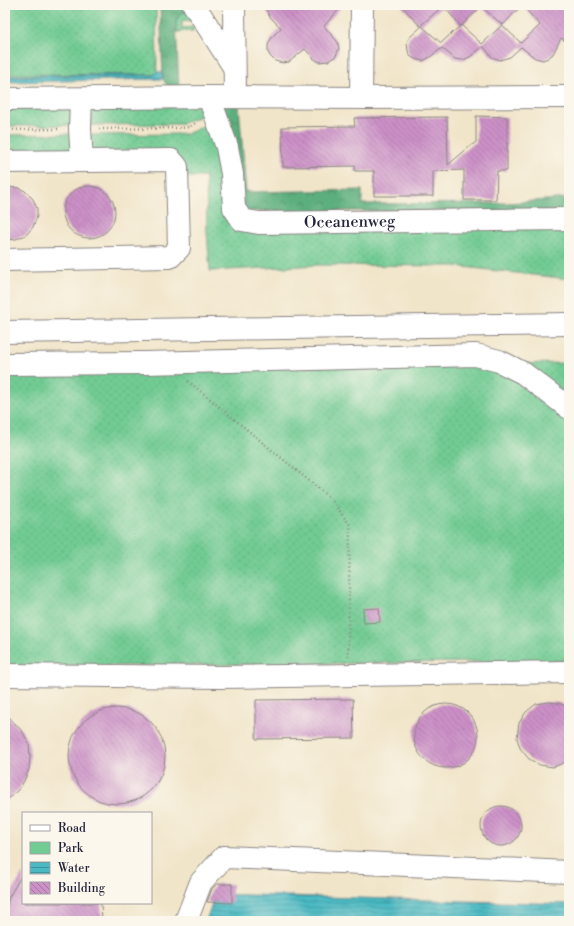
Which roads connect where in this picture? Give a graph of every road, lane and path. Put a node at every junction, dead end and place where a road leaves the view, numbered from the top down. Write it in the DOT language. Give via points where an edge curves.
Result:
graph roads {
  1 [pos="194,5"];
  2 [pos="234,5"];
  3 [pos="362,5"];
  4 [pos="234,67"];
  5 [pos="235,97"];
  6 [pos="569,97"];
  7 [pos="361,98"];
  8 [pos="5,99"];
  9 [pos="81,99"];
  10 [pos="212,106"];
  11 [pos="80,129"];
  12 [pos="5,130"];
  13 [pos="82,161"];
  14 [pos="5,162"];
  15 [pos="569,219"];
  16 [pos="5,260"];
  17 [pos="569,324"];
  18 [pos="5,332"];
  19 [pos="166,362"];
  20 [pos="5,364"];
  21 [pos="569,408"];
  22 [pos="569,672"];
  23 [pos="5,675"];
  24 [pos="348,675"];
  25 [pos="569,872"];
  26 [pos="186,921"];
  1 -- 4 [label="street"];
  2 -- 4 [label="street"];
  3 -- 7 [label="street"];
  4 -- 5 [label="street"];
  5 -- 7 [label="street"];
  5 -- 10 [label="street"];
  6 -- 7 [label="street"];
  8 -- 9 [label="street"];
  9 -- 10 [label="street"];
  9 -- 11 [label="street"];
  10 -- 11 [label="path" via="189,127"];
  10 -- 15 [label="street, Oceanenweg" via="227,147 234,208 242,220 259,223"];
  11 -- 12 [label="path"];
  11 -- 13 [label="street"];
  13 -- 14 [label="street"];
  13 -- 16 [label="street" via="171,160 177,167 179,248 170,257"];
  17 -- 18 [label="street"];
  19 -- 20 [label="street"];
  19 -- 21 [label="street" via="476,355 499,361 523,373"];
  19 -- 24 [label="path" via="330,498 350,525"];
  22 -- 24 [label="street"];
  23 -- 24 [label="street" via="221,678"];
  25 -- 26 [label="street" via="224,857 200,882"];
}
